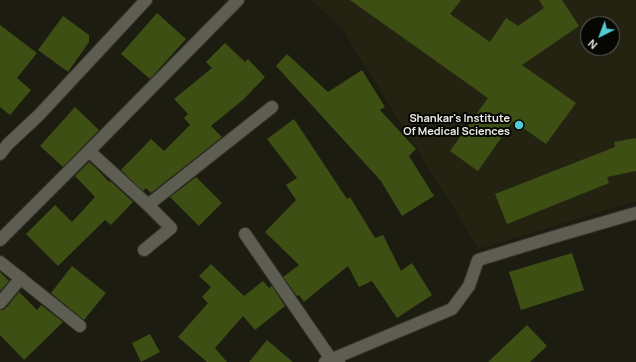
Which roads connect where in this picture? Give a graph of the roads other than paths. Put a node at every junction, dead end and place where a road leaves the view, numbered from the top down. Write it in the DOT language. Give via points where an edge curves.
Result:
graph roads {
  1 [pos="145,0"];
  2 [pos="238,0"];
  3 [pos="272,107"];
  4 [pos="4,141"];
  5 [pos="90,151"];
  6 [pos="0,154"];
  7 [pos="148,205"];
  8 [pos="636,213"];
  9 [pos="245,234"];
  10 [pos="0,240"];
  11 [pos="144,250"];
  12 [pos="0,262"];
  13 [pos="21,278"];
  14 [pos="0,302"];
  15 [pos="80,326"];
  16 [pos="333,361"];
  1 -- 4 [label="street" via="39,115"];
  2 -- 5 [label="street"];
  3 -- 7 [label="street"];
  4 -- 6 [label="street"];
  5 -- 7 [label="street"];
  5 -- 10 [label="street"];
  7 -- 11 [label="street" via="171,228"];
  8 -- 16 [label="street" via="478,260 469,286 452,309"];
  9 -- 16 [label="street"];
  12 -- 13 [label="street"];
  13 -- 14 [label="street"];
  13 -- 15 [label="street"];
}
